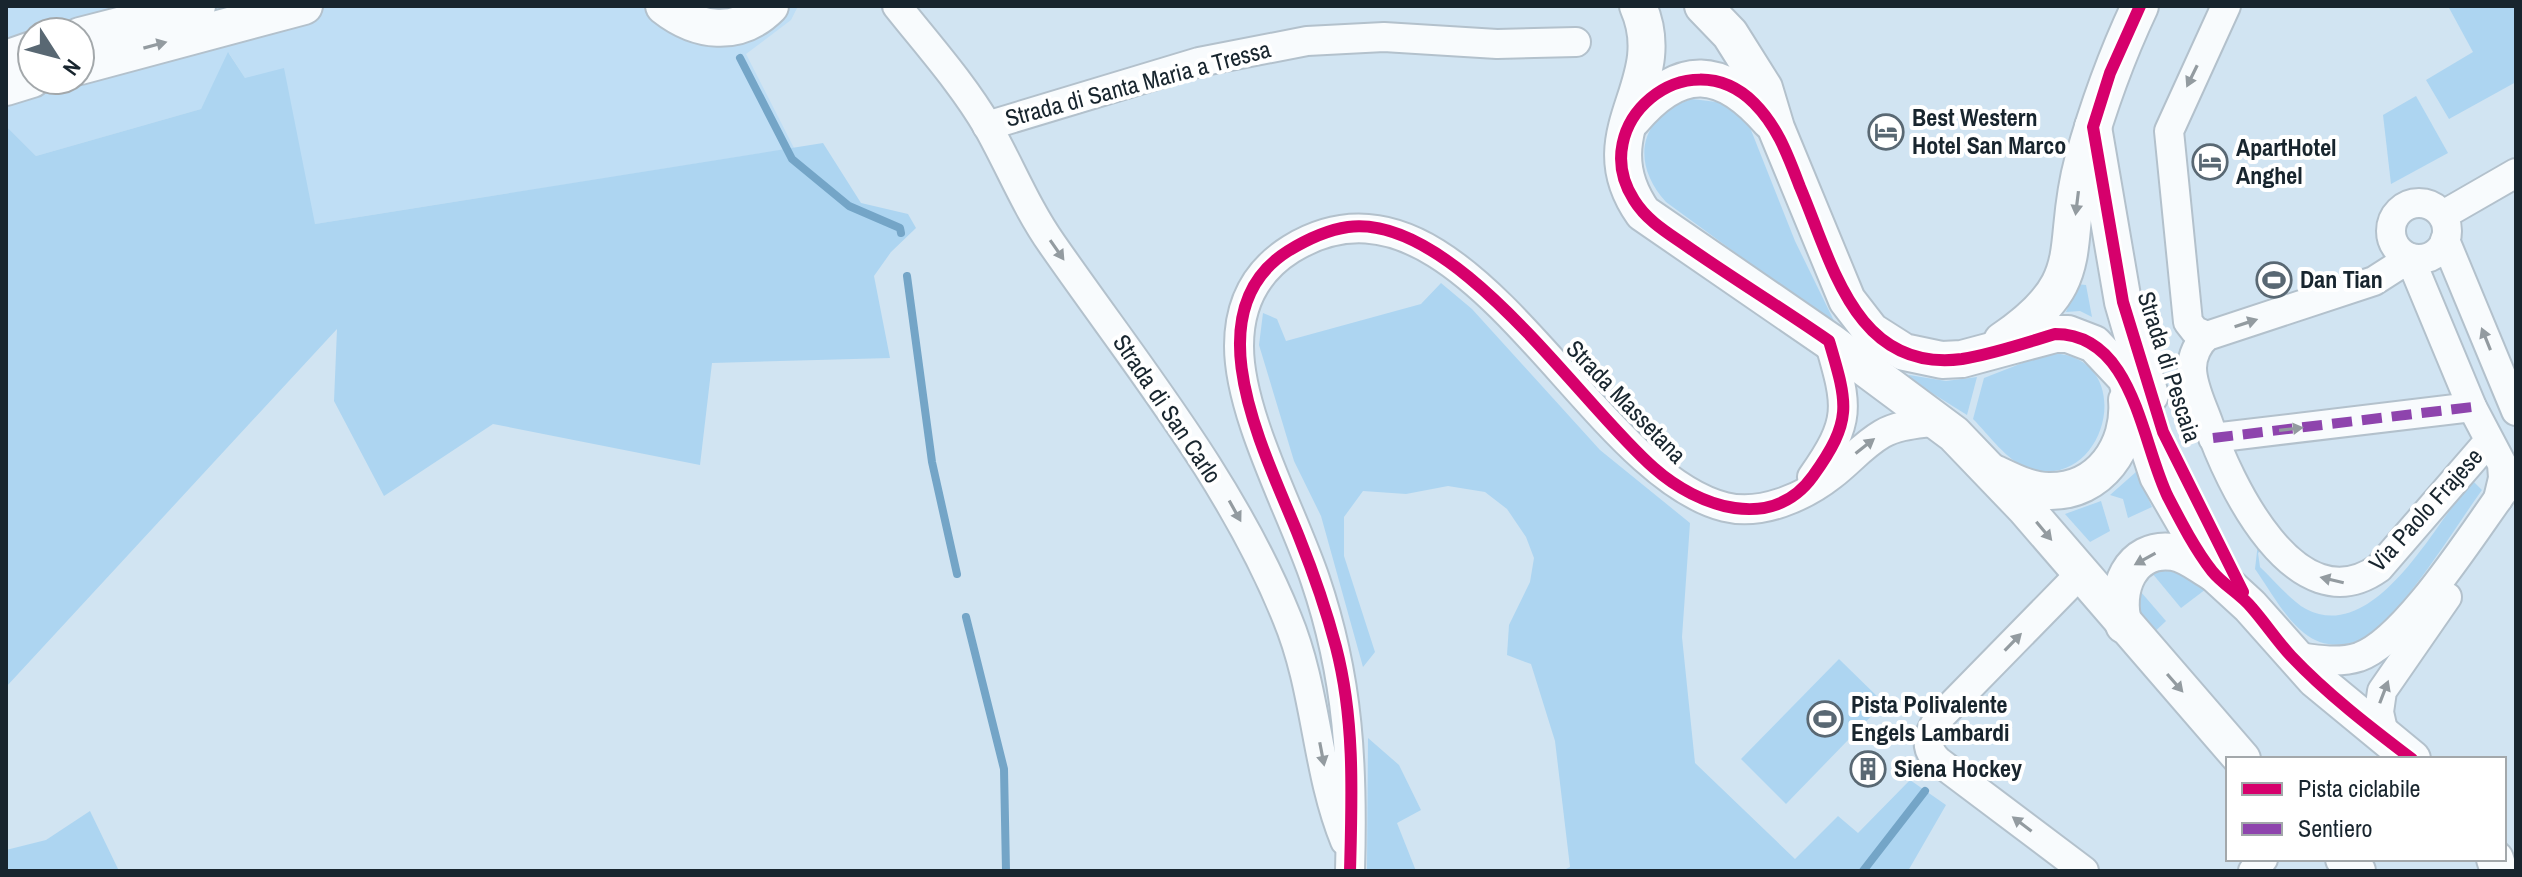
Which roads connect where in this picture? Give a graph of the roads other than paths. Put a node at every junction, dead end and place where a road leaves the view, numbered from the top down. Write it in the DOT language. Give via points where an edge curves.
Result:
graph roads {
  1 [pos="197,6"];
  2 [pos="304,6"];
  3 [pos="664,6"];
  4 [pos="770,6"];
  5 [pos="897,6"];
  6 [pos="2140,6"];
  7 [pos="2226,6"];
  8 [pos="1716,9"];
  9 [pos="1650,13"];
  10 [pos="96,32"];
  11 [pos="1576,42"];
  12 [pos="96,62"];
  13 [pos="987,126"];
  14 [pos="2093,127"];
  15 [pos="1625,128"];
  16 [pos="1776,128"];
  17 [pos="2516,173"];
  18 [pos="2444,228"];
  19 [pos="2410,258"];
  20 [pos="2123,302"];
  21 [pos="2207,336"];
  22 [pos="1829,341"];
  23 [pos="1984,353"];
  24 [pos="2126,378"];
  25 [pos="2472,407"];
  26 [pos="2516,411"];
  27 [pos="1938,421"];
  28 [pos="2213,438"];
  29 [pos="2488,442"];
  30 [pos="1993,472"];
  31 [pos="2516,475"];
  32 [pos="1802,491"];
  33 [pos="2510,499"];
  34 [pos="2214,573"];
  35 [pos="2080,574"];
  36 [pos="2250,606"];
  37 [pos="2124,625"];
  38 [pos="2291,656"];
  39 [pos="2399,749"];
  40 [pos="2240,757"];
  41 [pos="1350,862"];
  42 [pos="2084,871"];
  1 -- 10 [label="main road"];
  12 -- 2 [label="main road, one-way"];
  3 -- 4 [label="main road" via="703,28 726,29 749,22"];
  5 -- 13 [label="street, Strada di San Carlo"];
  6 -- 14 [label="main road"];
  7 -- 21 [label="street, one-way" via="2169,131 2188,322"];
  8 -- 16 [label="main road" via="1769,98"];
  9 -- 15 [label="main road" via="1646,65"];
  11 -- 13 [label="street, Strada di Santa Maria a Tressa" via="1497,44 1384,37 1296,43 1186,66"];
  13 -- 41 [label="street, Strada di San Carlo, one-way" via="1015,184 1248,533 1289,621 1313,703 1333,812"];
  14 -- 20 [label="main road, Strada di Pescaia"];
  14 -- 23 [label="main road, one-way" via="2061,282 2046,306"];
  15 -- 16 [label="main road" via="1662,90 1700,78 1740,90"];
  15 -- 22 [label="main road" via="1622,172 1643,213"];
  16 -- 23 [label="main road" via="1857,316 1890,346 1920,357 1962,359"];
  17 -- 18 [label="street"];
  18 -- 19 [label="street" via="2435,254"];
  18 -- 19 [label="street, Via Paolo Frajese" via="2429,204 2402,207 2391,222 2391,240"];
  26 -- 18 [label="street, one-way"];
  21 -- 19 [label="street, one-way" via="2374,281"];
  19 -- 25 [label="street, Via Paolo Frajese"];
  20 -- 24 [label="main road, Strada di Pescaia"];
  20 -- 36 [label="main road, Strada di Pescaia" via="2163,432"];
  21 -- 28 [label="street, Via Paolo Frajese" via="2192,369"];
  22 -- 27 [label="main road"];
  22 -- 32 [label="street" via="1843,395 1843,423 1833,448"];
  23 -- 24 [label="main road, Strada di Pescaia" via="2068,334 2094,344"];
  24 -- 30 [label="main road, Strada di Pescaia" via="2123,441 2093,478 2052,491 2026,487"];
  24 -- 34 [label="main road, Strada di Pescaia" via="2158,476"];
  28 -- 25 [label="street, one-way"];
  25 -- 29 [label="street, Via Paolo Frajese"];
  27 -- 30 [label="main road, Strada di Pescaia"];
  32 -- 27 [label="street, Strada Massetana, one-way" via="1826,480 1887,431"];
  29 -- 28 [label="street, Via Paolo Frajese, one-way" via="2383,564 2364,578 2344,583 2307,570 2268,539 2244,505"];
  29 -- 33 [label="street, Via Paolo Frajese" via="2502,464"];
  30 -- 35 [label="main road, Strada di Pescaia, one-way"];
  31 -- 33 [label="street"];
  32 -- 41 [label="street, Strada Massetana" via="1772,506 1740,510 1700,499 1675,485 1647,462 1513,317 1454,268 1395,233 1373,227 1335,230 1272,263 1255,281 1244,308 1240,360 1264,449 1337,649 1351,755"];
  33 -- 38 [label="street" via="2383,643 2351,659"];
  39 -- 33 [label="street, one-way" via="2379,712 2382,691 2443,601 2454,575"];
  34 -- 36 [label="main road, Strada di Pescaia"];
  34 -- 37 [label="main road, one-way" via="2173,552 2139,560 2119,595"];
  35 -- 37 [label="main road, Strada di Pescaia"];
  42 -- 35 [label="street, one-way" via="1938,761 1928,747 1939,718"];
  36 -- 38 [label="main road, Strada di Pescaia"];
  37 -- 40 [label="main road, Strada di Pescaia, one-way"];
  38 -- 39 [label="main road, Strada di Pescaia"];
}
